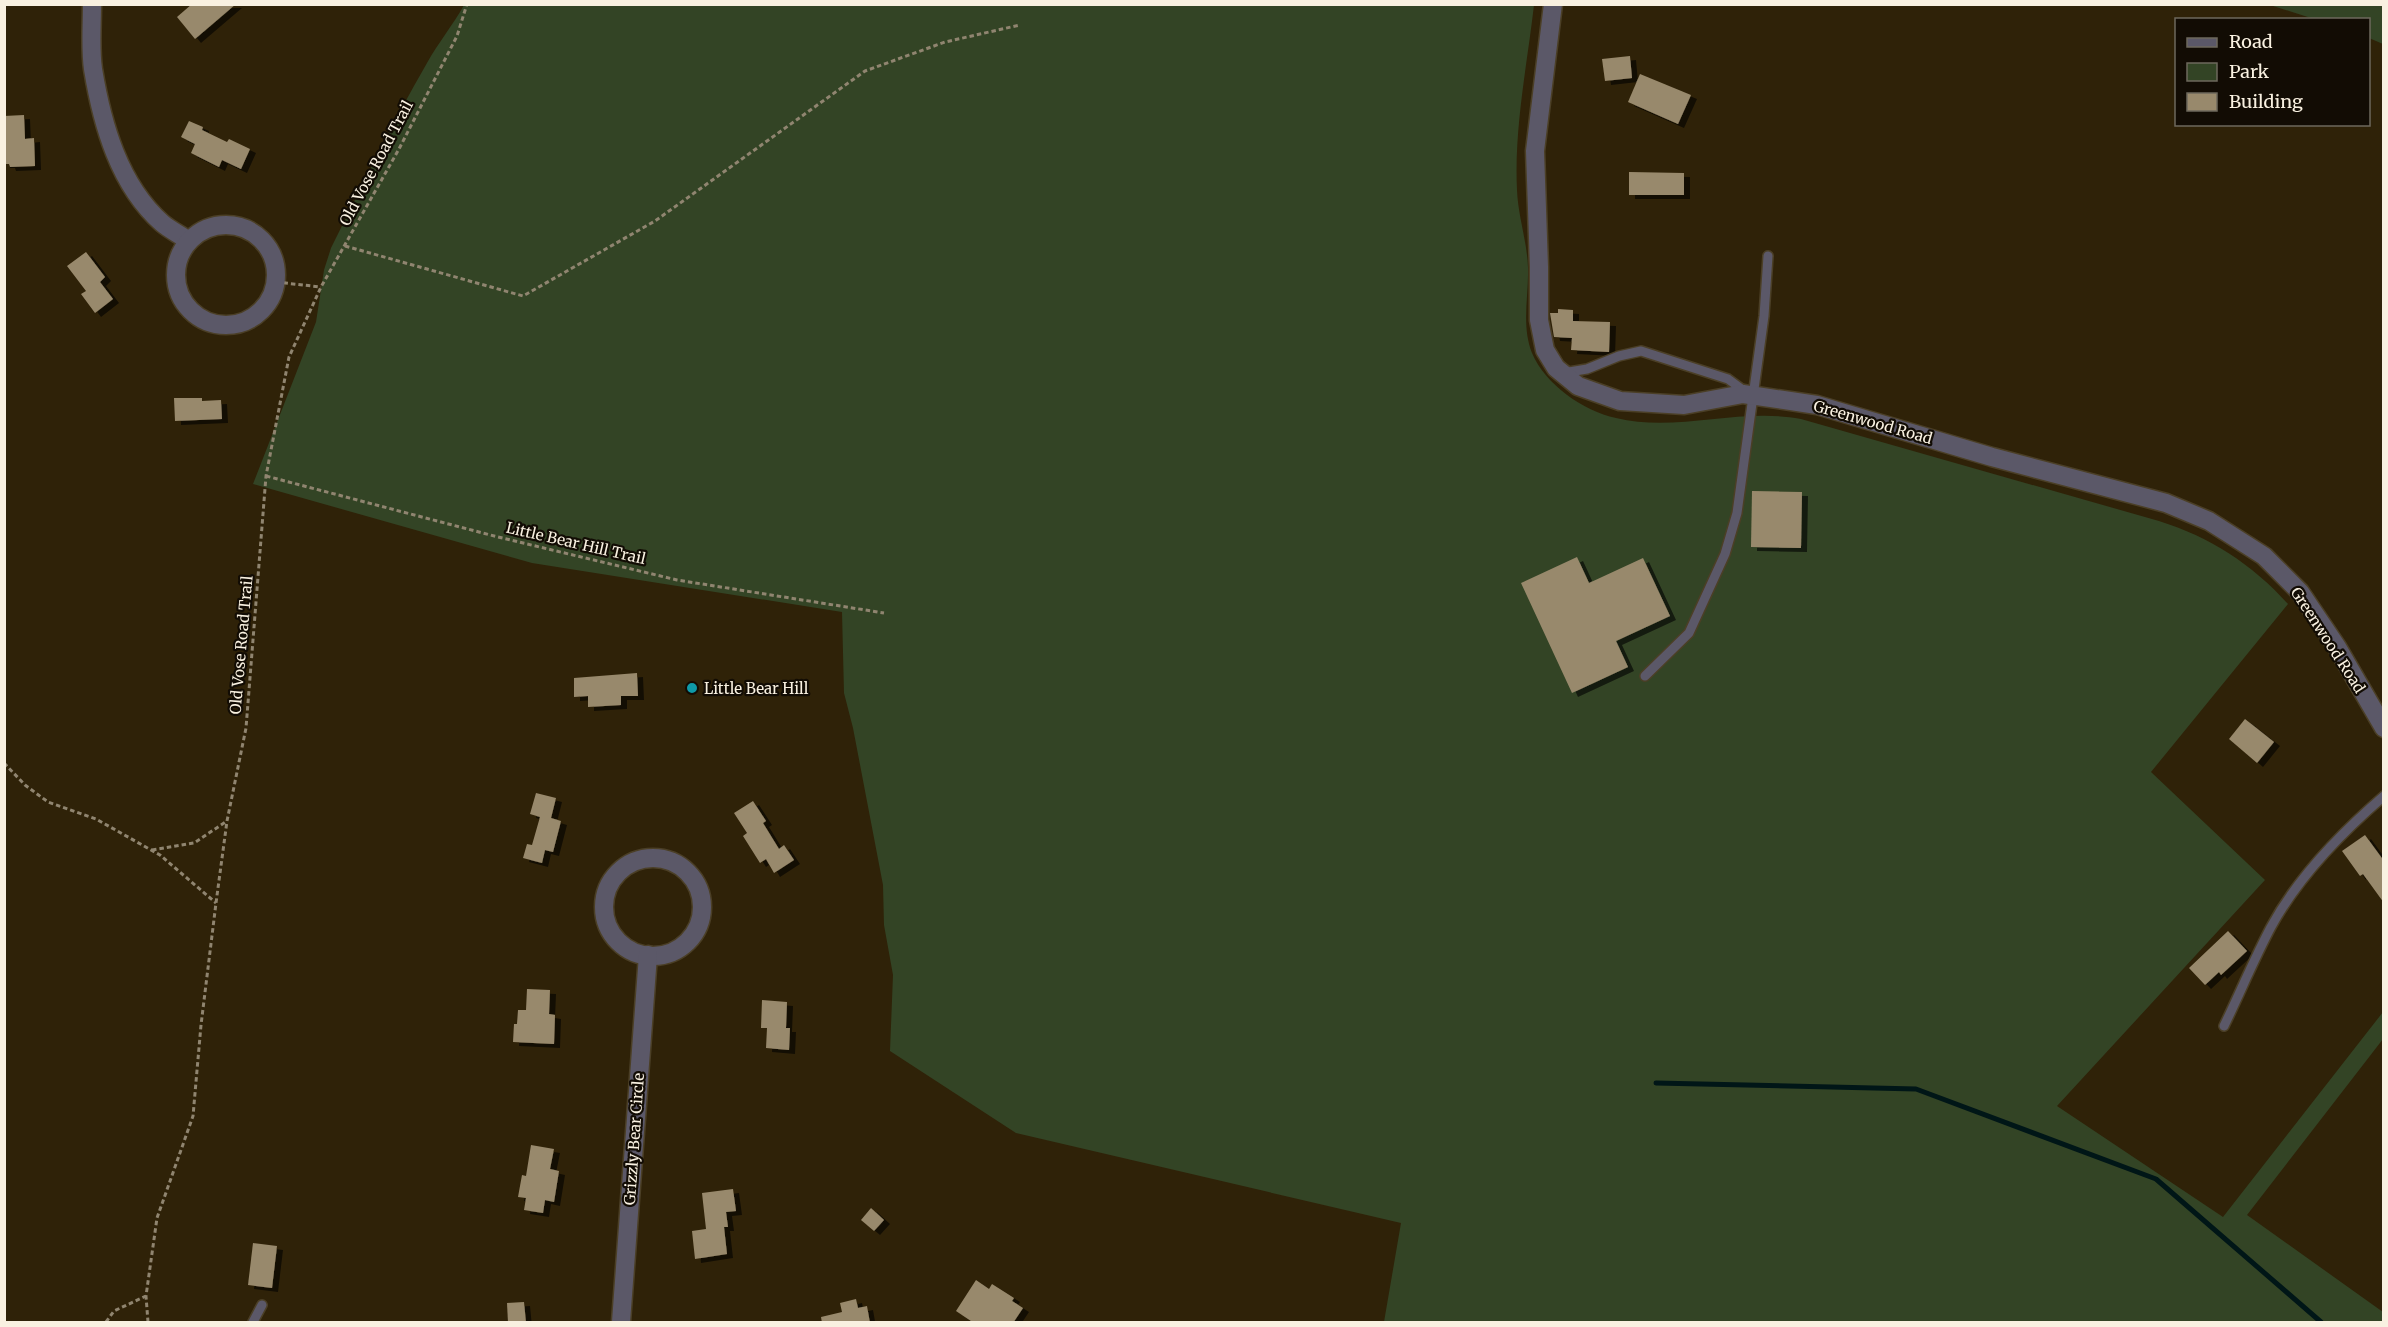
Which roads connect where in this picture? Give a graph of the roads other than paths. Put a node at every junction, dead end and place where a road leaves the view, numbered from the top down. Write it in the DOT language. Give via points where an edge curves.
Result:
graph roads {
  1 [pos="92,4"];
  2 [pos="1553,4"];
  3 [pos="189,241"];
  4 [pos="1768,256"];
  5 [pos="1562,373"];
  6 [pos="1751,396"];
  7 [pos="1645,676"];
  8 [pos="2384,728"];
  9 [pos="2384,796"];
  10 [pos="648,955"];
  11 [pos="2224,1026"];
  12 [pos="262,1305"];
  13 [pos="253,1323"];
  14 [pos="621,1323"];
  1 -- 3 [label="street" via="93,67 106,128 117,156 145,204"];
  2 -- 5 [label="street, Greenwood Road" via="1535,151 1539,320 1545,350"];
  3 -- 3 [label="street" via="202,231 232,225 260,239 270,251 276,282 260,312 230,325 197,316 177,288 180,255"];
  4 -- 6 [label="lane" via="1764,316"];
  5 -- 6 [label="street, Greenwood Road" via="1578,386 1620,401 1684,405 1743,394"];
  5 -- 6 [label="lane" via="1641,351 1728,379"];
  6 -- 7 [label="lane" via="1737,513 1725,554 1689,633"];
  6 -- 8 [label="street, Greenwood Road" via="1817,405 2166,503 2210,521 2264,556 2300,592"];
  9 -- 11 [label="lane" via="2325,853 2297,888 2272,926"];
  10 -- 10 [label="street" via="668,953 686,943 698,926 702,907 692,878 677,865 658,858 638,860 620,870 605,896 605,917 613,936 629,949"];
  10 -- 14 [label="street, Grizzly Bear Circle"];
  12 -- 13 [label="lane"];
}
